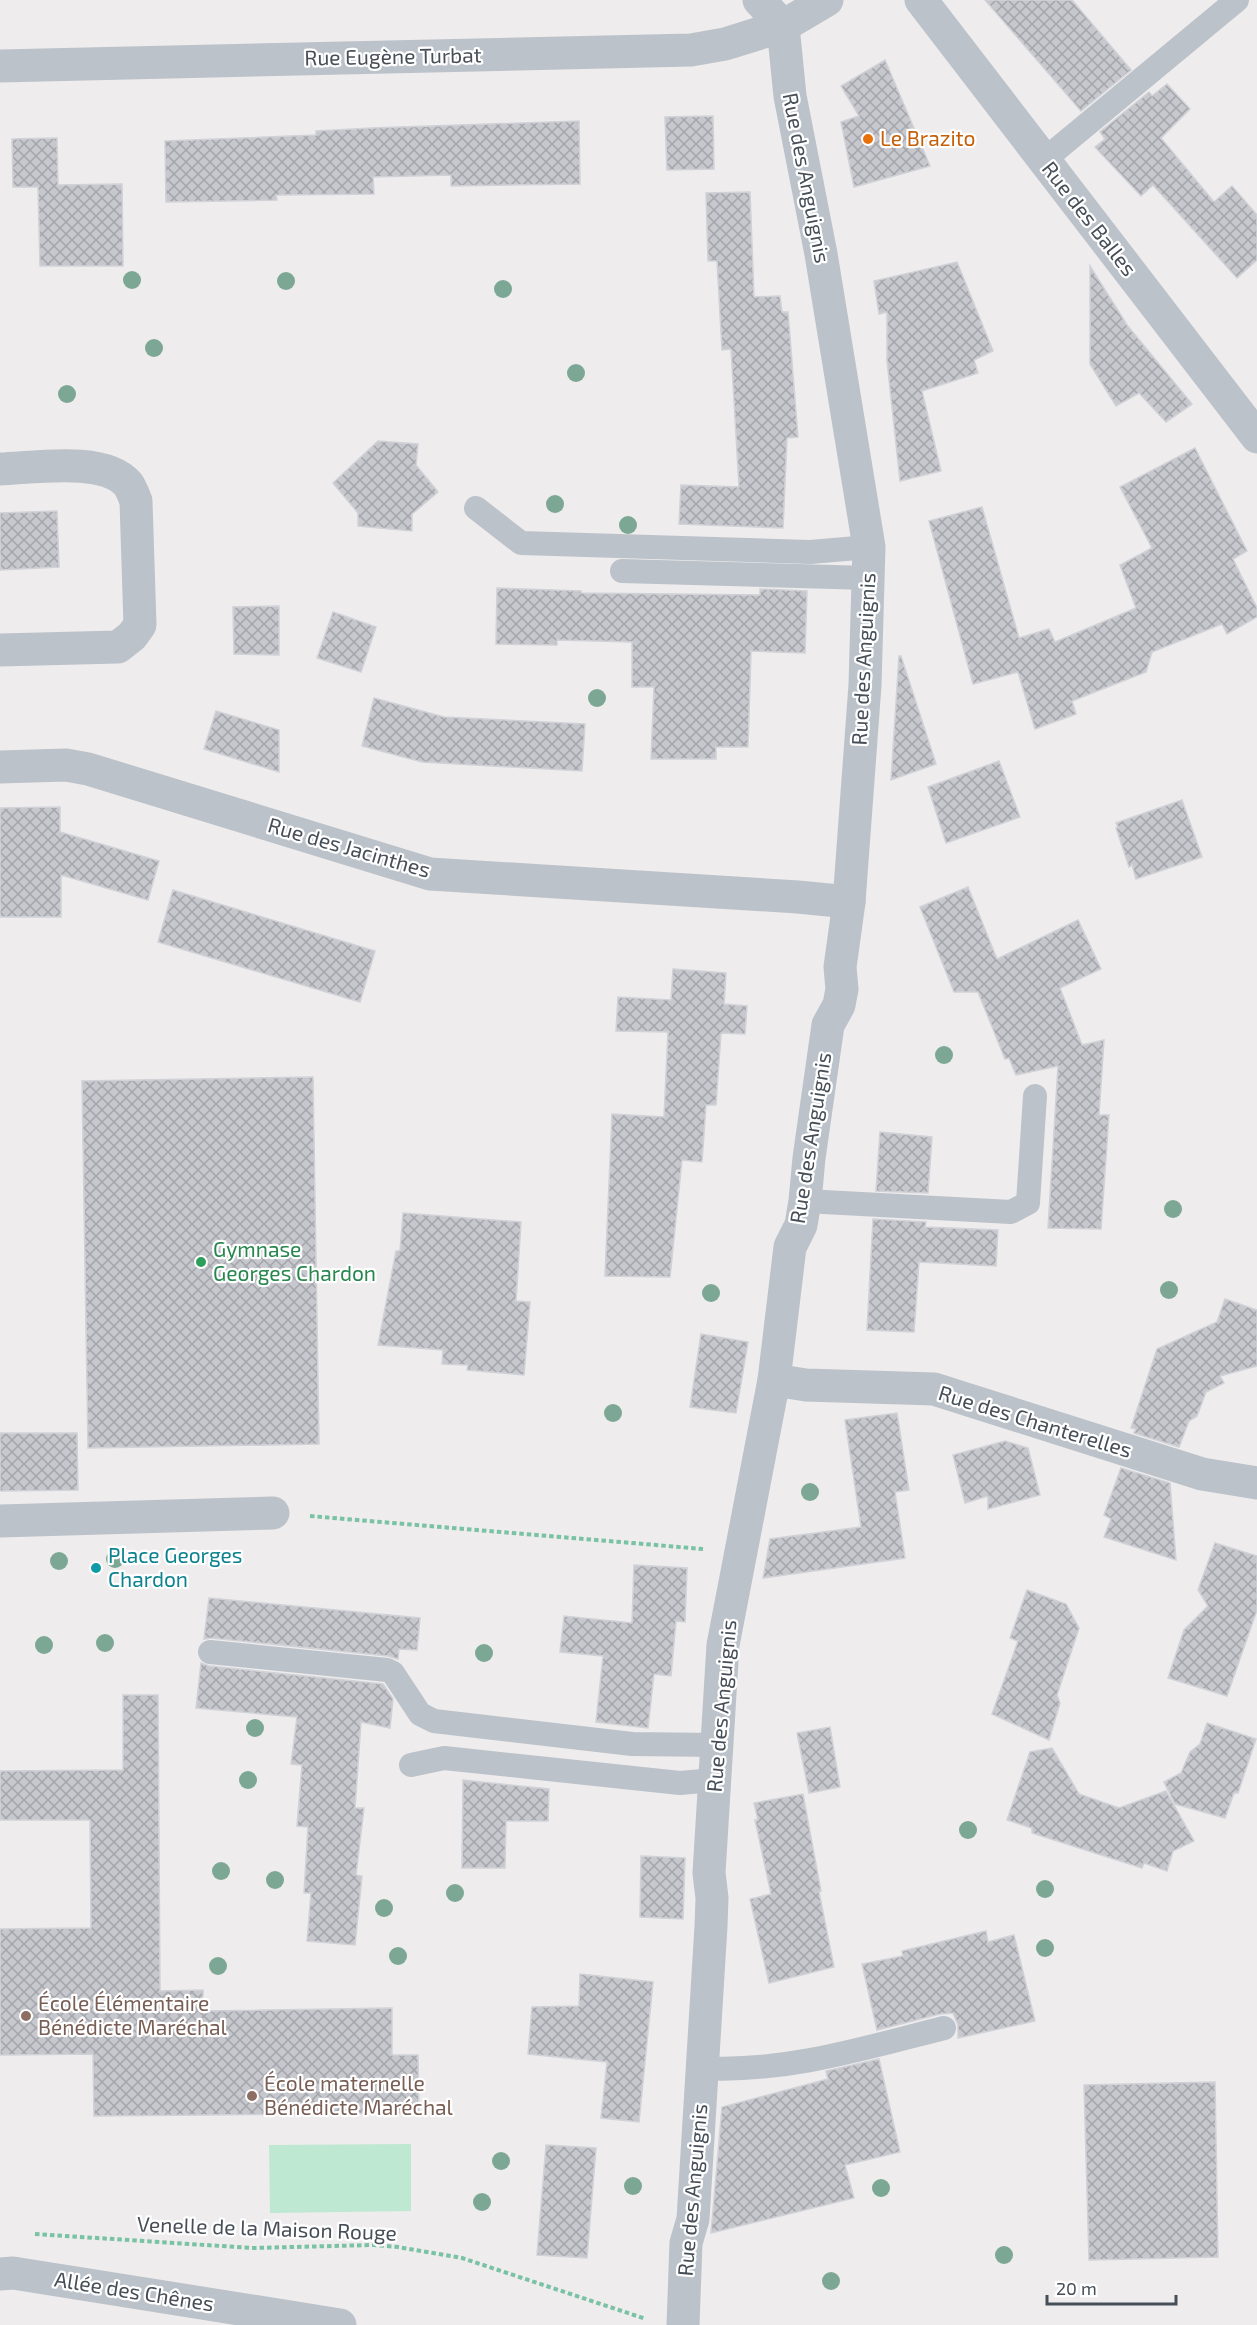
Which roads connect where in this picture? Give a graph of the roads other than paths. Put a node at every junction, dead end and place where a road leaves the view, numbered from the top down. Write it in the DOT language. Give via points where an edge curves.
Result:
graph roads {
  1 [pos="759,0"];
  2 [pos="827,0"];
  3 [pos="921,0"];
  4 [pos="1237,0"];
  5 [pos="783,26"];
  6 [pos="0,66"];
  7 [pos="1044,160"];
  8 [pos="1257,437"];
  9 [pos="0,469"];
  10 [pos="476,508"];
  11 [pos="869,563"];
  12 [pos="622,571"];
  13 [pos="0,650"];
  14 [pos="0,767"];
  15 [pos="849,902"];
  16 [pos="1035,1096"];
  17 [pos="805,1201"];
  18 [pos="774,1380"];
  19 [pos="1257,1484"];
  20 [pos="273,1513"];
  21 [pos="0,1521"];
  22 [pos="210,1652"];
  23 [pos="717,1745"];
  24 [pos="411,1765"];
  25 [pos="714,1780"];
  26 [pos="944,2028"];
  27 [pos="702,2068"];
  28 [pos="0,2274"];
  29 [pos="340,2325"];
  30 [pos="683,2325"];
  1 -- 5 [label="street"];
  2 -- 5 [label="street, Rue Eugène Turbat"];
  3 -- 7 [label="street, Rue des Balles"];
  4 -- 7 [label="lane"];
  5 -- 6 [label="street, Rue Eugène Turbat" via="691,50"];
  5 -- 11 [label="street, Rue des Anguignis" via="790,96 821,254"];
  7 -- 8 [label="street, Rue des Balles"];
  9 -- 13 [label="street" via="81,466 111,472 128,484 136,501 140,625 118,647"];
  10 -- 11 [label="lane" via="521,543 810,552"];
  11 -- 12 [label="lane"];
  11 -- 15 [label="street, Rue des Anguignis" via="865,685"];
  14 -- 15 [label="street, Rue des Jacinthes" via="66,765 88,770 430,874"];
  15 -- 17 [label="street, Rue des Anguignis" via="840,967 842,989 839,1005 828,1024"];
  16 -- 17 [label="lane" via="1028,1203 1011,1212"];
  17 -- 18 [label="street, Rue des Anguignis" via="801,1225 790,1247"];
  18 -- 19 [label="street, Rue des Chanterelles" via="806,1385 934,1389 1202,1474"];
  18 -- 23 [label="street, Rue des Anguignis" via="723,1645"];
  20 -- 21 [label="street"];
  22 -- 23 [label="lane" via="387,1670 420,1714 434,1721 632,1744"];
  23 -- 25 [label="street, Rue des Anguignis"];
  24 -- 25 [label="lane" via="444,1758 680,1783"];
  25 -- 27 [label="street, Rue des Anguignis"];
  26 -- 27 [label="lane" via="835,2056 735,2070"];
  27 -- 30 [label="street, Rue des Anguignis"];
  28 -- 29 [label="street, Allée des Chênes"];
}
